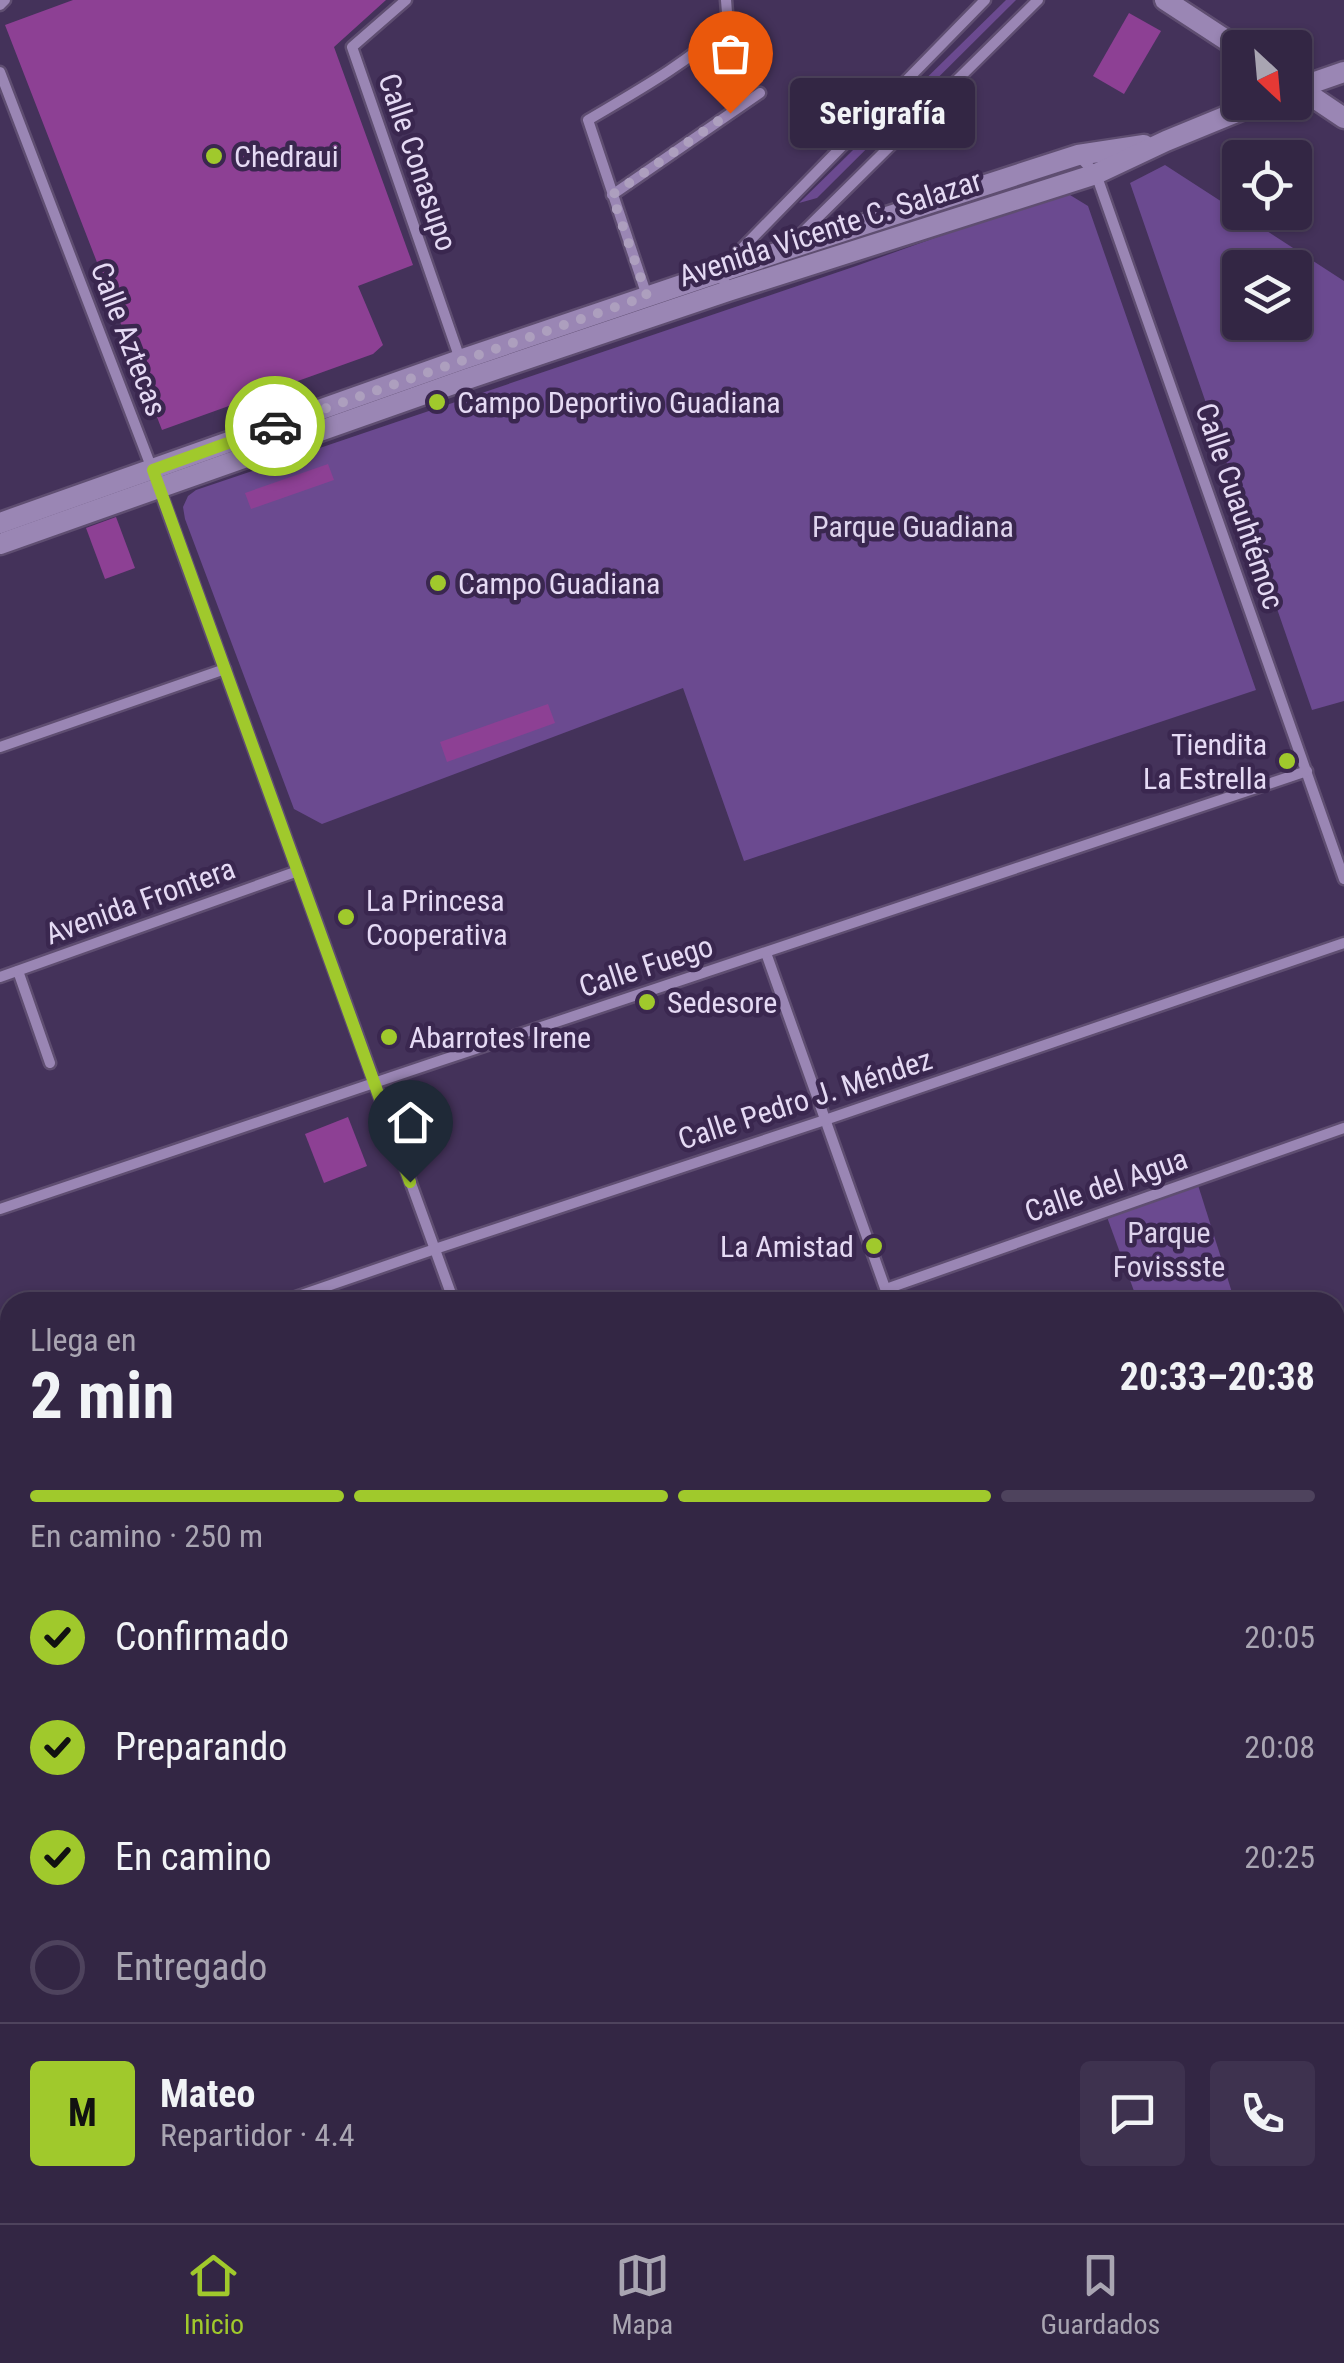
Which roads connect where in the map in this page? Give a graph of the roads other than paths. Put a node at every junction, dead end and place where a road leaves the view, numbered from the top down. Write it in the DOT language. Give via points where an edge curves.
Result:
graph roads {
  1 [pos="406,0"];
  2 [pos="726,0"];
  3 [pos="985,0"];
  4 [pos="1038,0"];
  5 [pos="1164,0"];
  6 [pos="1222,37"];
  7 [pos="0,72"];
  8 [pos="1344,72"];
  9 [pos="1312,82"];
  10 [pos="760,93"];
  11 [pos="1312,97"];
  12 [pos="1222,118"];
  13 [pos="1344,118"];
  14 [pos="1166,141"];
  15 [pos="1078,155"];
  16 [pos="1096,174"];
  17 [pos="612,195"];
  18 [pos="785,250"];
  19 [pos="724,281"];
  20 [pos="750,284"];
  21 [pos="650,306"];
  22 [pos="463,370"];
  23 [pos="156,480"];
  24 [pos="0,523"];
  25 [pos="0,544"];
  26 [pos="224,669"];
  27 [pos="0,747"];
  28 [pos="1307,771"];
  29 [pos="298,871"];
  30 [pos="1344,879"];
  31 [pos="1344,944"];
  32 [pos="766,954"];
  33 [pos="18,971"];
  34 [pos="0,978"];
  35 [pos="50,1063"];
  36 [pos="374,1082"];
  37 [pos="825,1120"];
  38 [pos="1344,1128"];
  39 [pos="0,1209"];
  40 [pos="435,1248"];
  41 [pos="886,1290"];
  42 [pos="310,1292"];
  43 [pos="450,1292"];
  1 -- 22 [label="street, Calle Conasupo" via="352,47"];
  2 -- 17 [label="street" via="728,25 704,48 588,120"];
  3 -- 19 [label="street"];
  4 -- 18 [label="street"];
  5 -- 6 [label="main road"];
  7 -- 23 [label="street, Calle Aztecas"];
  8 -- 9 [label="main road"];
  10 -- 17 [label="street"];
  11 -- 13 [label="main road"];
  12 -- 14 [label="main road, Avenida Vicente C. Salazar"];
  14 -- 15 [label="main road, Avenida Vicente C. Salazar"];
  14 -- 16 [label="main road, Avenida Vicente C. Salazar"];
  15 -- 16 [label="street, Calle Cuauhtémoc"];
  15 -- 18 [label="main road, Avenida Vicente C. Salazar"];
  16 -- 20 [label="main road, Avenida Vicente C. Salazar"];
  16 -- 28 [label="street, Calle Cuauhtémoc"];
  17 -- 21 [label="street"];
  18 -- 19 [label="main road, Avenida Vicente C. Salazar"];
  18 -- 20 [label="street"];
  19 -- 20 [label="main road, Avenida Vicente C. Salazar"];
  19 -- 21 [label="main road, Avenida Vicente C. Salazar"];
  21 -- 22 [label="main road, Avenida Vicente C. Salazar"];
  22 -- 23 [label="main road, Avenida Vicente C. Salazar"];
  23 -- 24 [label="main road, Avenida Vicente C. Salazar"];
  23 -- 25 [label="main road, Avenida Vicente C. Salazar"];
  23 -- 26 [label="street, Calle Aztecas"];
  26 -- 27 [label="street"];
  26 -- 29 [label="street, Calle Aztecas"];
  28 -- 30 [label="street, Calle Cuauhtémoc"];
  28 -- 32 [label="street, Calle Fuego"];
  29 -- 33 [label="street, Avenida Frontera"];
  29 -- 36 [label="street, Calle Aztecas"];
  31 -- 37 [label="street, Calle Pedro J. Méndez"];
  32 -- 36 [label="street, Calle Fuego"];
  32 -- 37 [label="street"];
  33 -- 34 [label="street, Avenida Frontera"];
  33 -- 35 [label="street"];
  36 -- 39 [label="street, Calle Fuego"];
  36 -- 40 [label="street, Calle Aztecas"];
  37 -- 40 [label="street, Calle Pedro J. Méndez"];
  37 -- 41 [label="street"];
  38 -- 41 [label="street, Calle del Agua"];
  40 -- 42 [label="street, Calle Pedro J. Méndez"];
  40 -- 43 [label="street, Calle Aztecas"];
}
